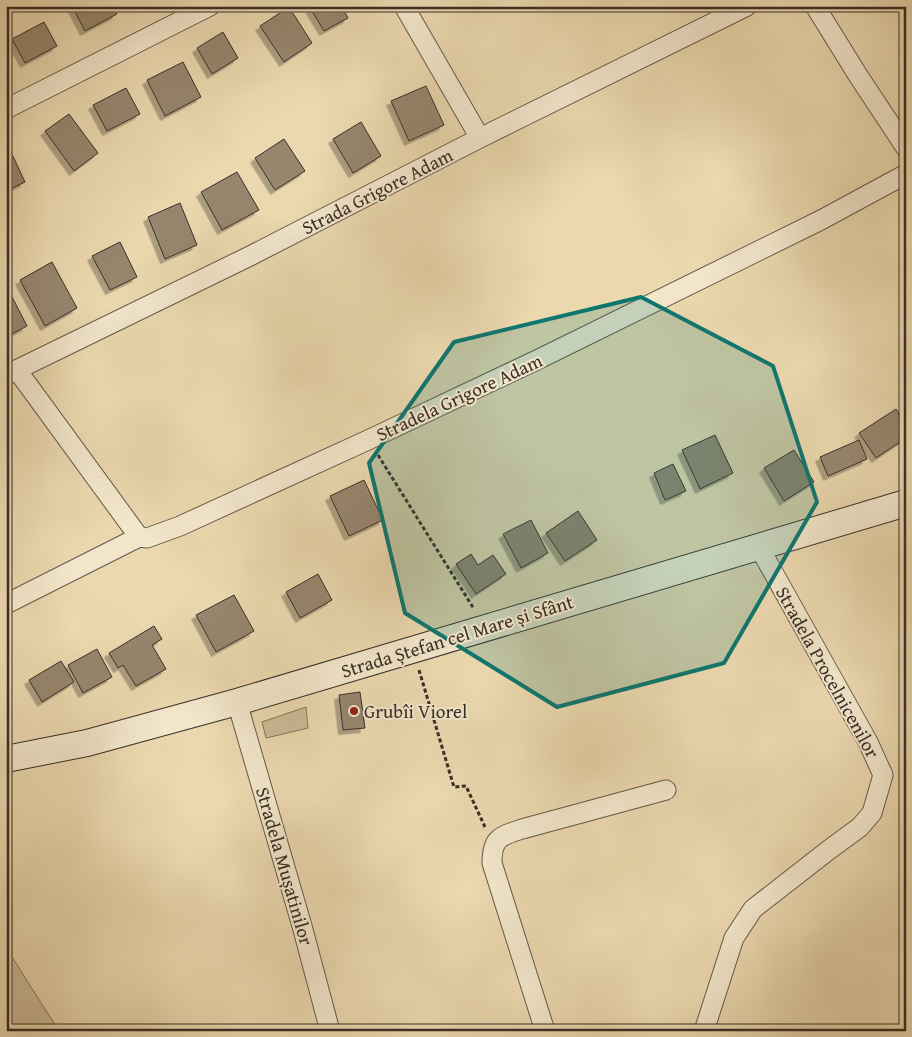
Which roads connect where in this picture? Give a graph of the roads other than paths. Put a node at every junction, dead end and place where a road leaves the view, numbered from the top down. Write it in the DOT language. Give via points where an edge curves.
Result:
graph roads {
  1 [pos="210,6"];
  2 [pos="404,6"];
  3 [pos="747,6"];
  4 [pos="815,6"];
  5 [pos="6,108"];
  6 [pos="480,138"];
  7 [pos="906,148"];
  8 [pos="906,174"];
  9 [pos="12,373"];
  10 [pos="906,503"];
  11 [pos="139,537"];
  12 [pos="759,547"];
  13 [pos="6,604"];
  14 [pos="237,702"];
  15 [pos="6,759"];
  16 [pos="666,790"];
  17 [pos="330,1031"];
  18 [pos="545,1031"];
  19 [pos="704,1031"];
  1 -- 5 [label="street"];
  2 -- 6 [label="street"];
  3 -- 6 [label="street, Strada Grigore Adam"];
  4 -- 7 [label="street"];
  6 -- 9 [label="street, Strada Grigore Adam"];
  8 -- 11 [label="street, Stradela Grigore Adam" via="821,220 540,359 180,526 147,538"];
  9 -- 11 [label="street"];
  10 -- 12 [label="main road, Strada Ștefan cel Mare și Sfânt"];
  11 -- 13 [label="street, Stradela Grigore Adam"];
  12 -- 14 [label="main road, Strada Ștefan cel Mare și Sfânt"];
  12 -- 19 [label="street, Stradela Procelnicenilor" via="859,724 883,775 872,813 860,826 753,909 734,938"];
  14 -- 15 [label="main road, Strada Ștefan cel Mare și Sfânt" via="87,743"];
  14 -- 17 [label="street, Stradela Mușatinilor"];
  16 -- 18 [label="street" via="522,829 504,835 494,846 492,863"];
}
